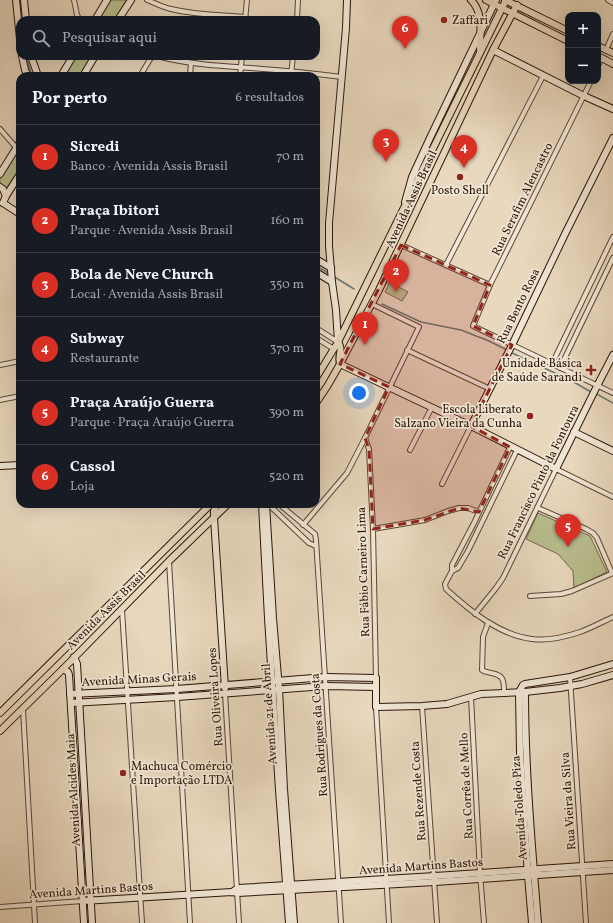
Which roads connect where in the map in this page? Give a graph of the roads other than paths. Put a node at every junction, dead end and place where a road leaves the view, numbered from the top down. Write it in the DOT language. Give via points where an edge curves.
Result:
graph roads {
  1 [pos="16,0"];
  2 [pos="24,0"];
  3 [pos="74,0"];
  4 [pos="107,0"];
  5 [pos="131,0"];
  6 [pos="147,0"];
  7 [pos="248,0"];
  8 [pos="298,0"];
  9 [pos="347,0"];
  10 [pos="471,0"];
  11 [pos="486,0"];
  12 [pos="506,0"];
  13 [pos="608,0"];
  14 [pos="495,2"];
  15 [pos="518,3"];
  16 [pos="613,3"];
  17 [pos="502,8"];
  18 [pos="513,13"];
  19 [pos="18,16"];
  20 [pos="26,16"];
  21 [pos="77,16"];
  22 [pos="97,16"];
  23 [pos="121,16"];
  24 [pos="222,16"];
  25 [pos="245,16"];
  26 [pos="296,16"];
  27 [pos="565,29"];
  28 [pos="480,33"];
  29 [pos="613,34"];
  30 [pos="565,39"];
  31 [pos="601,48"];
  32 [pos="493,50"];
  33 [pos="606,50"];
  34 [pos="480,52"];
  35 [pos="613,53"];
  36 [pos="601,58"];
  37 [pos="23,60"];
  38 [pos="32,60"];
  39 [pos="71,60"];
  40 [pos="93,60"];
  41 [pos="150,60"];
  42 [pos="173,60"];
  43 [pos="242,60"];
  44 [pos="293,60"];
  45 [pos="191,63"];
  46 [pos="613,64"];
  47 [pos="241,67"];
  48 [pos="27,72"];
  49 [pos="37,72"];
  50 [pos="63,72"];
  51 [pos="85,72"];
  52 [pos="142,72"];
  53 [pos="190,72"];
  54 [pos="240,72"];
  55 [pos="277,72"];
  56 [pos="292,72"];
  57 [pos="320,76"];
  58 [pos="543,76"];
  59 [pos="342,77"];
  60 [pos="590,84"];
  61 [pos="584,96"];
  62 [pos="613,109"];
  63 [pos="0,129"];
  64 [pos="613,138"];
  65 [pos="16,147"];
  66 [pos="16,154"];
  67 [pos="0,174"];
  68 [pos="16,180"];
  69 [pos="0,188"];
  70 [pos="6,196"];
  71 [pos="1,204"];
  72 [pos="16,212"];
  73 [pos="402,212"];
  74 [pos="613,237"];
  75 [pos="401,245"];
  76 [pos="611,246"];
  77 [pos="613,258"];
  78 [pos="320,262"];
  79 [pos="446,265"];
  80 [pos="331,270"];
  81 [pos="320,274"];
  82 [pos="332,280"];
  83 [pos="490,285"];
  84 [pos="372,304"];
  85 [pos="320,331"];
  86 [pos="320,340"];
  87 [pos="338,342"];
  88 [pos="512,346"];
  89 [pos="334,349"];
  90 [pos="408,350"];
  91 [pos="613,355"];
  92 [pos="16,362"];
  93 [pos="340,364"];
  94 [pos="552,364"];
  95 [pos="0,365"];
  96 [pos="560,368"];
  97 [pos="320,372"];
  98 [pos="389,387"];
  99 [pos="596,387"];
  100 [pos="490,389"];
  101 [pos="613,393"];
  102 [pos="320,397"];
  103 [pos="16,398"];
  104 [pos="0,400"];
  105 [pos="432,408"];
  106 [pos="471,426"];
  107 [pos="574,432"];
  108 [pos="365,438"];
  109 [pos="510,447"];
  110 [pos="410,450"];
  111 [pos="518,450"];
  112 [pos="613,451"];
  113 [pos="16,465"];
  114 [pos="0,466"];
  115 [pos="556,469"];
  116 [pos="442,484"];
  117 [pos="613,497"];
  118 [pos="320,505"];
  119 [pos="207,508"];
  120 [pos="216,508"];
  121 [pos="224,508"];
  122 [pos="262,508"];
  123 [pos="267,508"];
  124 [pos="271,508"];
  125 [pos="284,508"];
  126 [pos="317,508"];
  127 [pos="538,508"];
  128 [pos="479,512"];
  129 [pos="214,518"];
  130 [pos="474,523"];
  131 [pos="303,525"];
  132 [pos="481,526"];
  133 [pos="373,529"];
  134 [pos="316,546"];
  135 [pos="461,548"];
  136 [pos="468,551"];
  137 [pos="169,561"];
  138 [pos="452,571"];
  139 [pos="613,573"];
  140 [pos="269,585"];
  141 [pos="530,596"];
  142 [pos="122,610"];
  143 [pos="476,614"];
  144 [pos="613,617"];
  145 [pos="488,623"];
  146 [pos="60,654"];
  147 [pos="74,657"];
  148 [pos="613,664"];
  149 [pos="63,669"];
  150 [pos="613,675"];
  151 [pos="326,677"];
  152 [pos="570,677"];
  153 [pos="376,678"];
  154 [pos="276,682"];
  155 [pos="225,685"];
  156 [pos="326,686"];
  157 [pos="571,686"];
  158 [pos="376,687"];
  159 [pos="177,689"];
  160 [pos="276,690"];
  161 [pos="127,691"];
  162 [pos="504,692"];
  163 [pos="522,692"];
  164 [pos="225,693"];
  165 [pos="70,694"];
  166 [pos="79,694"];
  167 [pos="471,696"];
  168 [pos="177,697"];
  169 [pos="128,700"];
  170 [pos="79,702"];
  171 [pos="71,703"];
  172 [pos="9,704"];
  173 [pos="376,706"];
  174 [pos="422,706"];
  175 [pos="0,709"];
  176 [pos="22,709"];
  177 [pos="0,713"];
  178 [pos="2,728"];
  179 [pos="613,864"];
  180 [pos="583,869"];
  181 [pos="613,870"];
  182 [pos="531,872"];
  183 [pos="481,876"];
  184 [pos="435,879"];
  185 [pos="387,882"];
  186 [pos="339,885"];
  187 [pos="289,888"];
  188 [pos="236,891"];
  189 [pos="189,894"];
  190 [pos="141,897"];
  191 [pos="83,901"];
  192 [pos="91,901"];
  193 [pos="34,905"];
  194 [pos="0,907"];
  195 [pos="35,923"];
  196 [pos="84,923"];
  197 [pos="92,923"];
  198 [pos="142,923"];
  199 [pos="190,923"];
  200 [pos="240,923"];
  201 [pos="289,923"];
  202 [pos="294,923"];
  203 [pos="341,923"];
  204 [pos="389,923"];
  205 [pos="437,923"];
  206 [pos="484,923"];
  207 [pos="532,923"];
  208 [pos="538,923"];
  209 [pos="586,923"];
  1 -- 19 [label="street"];
  2 -- 20 [label="street"];
  3 -- 21 [label="street"];
  4 -- 22 [label="street"];
  5 -- 23 [label="street"];
  6 -- 24 [label="street" via="183,11"];
  7 -- 25 [label="street"];
  8 -- 26 [label="street"];
  9 -- 59 [label="street"];
  10 -- 28 [label="main road" via="478,12"];
  11 -- 14 [label="main road"];
  12 -- 15 [label="main road"];
  12 -- 17 [label="main road, Avenida Assis Brasil"];
  13 -- 16 [label="street"];
  14 -- 17 [label="main road"];
  14 -- 28 [label="street, Avenida Assis Brasil"];
  15 -- 18 [label="main road, Avenida Assis Brasil"];
  15 -- 27 [label="main road"];
  17 -- 18 [label="main road"];
  17 -- 34 [label="main road, Avenida Assis Brasil"];
  18 -- 30 [label="main road"];
  18 -- 32 [label="main road, Avenida Assis Brasil"];
  28 -- 34 [label="main road"];
  28 -- 73 [label="street, Avenida Assis Brasil" via="412,177"];
  29 -- 33 [label="street"];
  31 -- 33 [label="main road"];
  32 -- 58 [label="street"];
  32 -- 75 [label="main road, Avenida Assis Brasil"];
  33 -- 35 [label="main road"];
  34 -- 73 [label="main road, Avenida Assis Brasil"];
  36 -- 46 [label="main road"];
  37 -- 48 [label="street"];
  38 -- 49 [label="street"];
  39 -- 50 [label="street"];
  40 -- 51 [label="street"];
  41 -- 52 [label="street"];
  42 -- 45 [label="street"];
  43 -- 47 [label="street"];
  44 -- 56 [label="street"];
  45 -- 47 [label="street"];
  45 -- 53 [label="street"];
  47 -- 54 [label="street"];
  47 -- 55 [label="street"];
  57 -- 59 [label="street"];
  58 -- 61 [label="street"];
  58 -- 79 [label="street"];
  59 -- 80 [label="street" via="330,223"];
  60 -- 61 [label="street, Rua Serafim Alencastro"];
  61 -- 62 [label="street"];
  61 -- 83 [label="street, Rua Serafim Alencastro"];
  63 -- 65 [label="street"];
  64 -- 88 [label="street, Rua Bento Rosa"];
  66 -- 67 [label="street"];
  68 -- 70 [label="street"];
  69 -- 70 [label="street"];
  70 -- 71 [label="street"];
  71 -- 72 [label="street"];
  73 -- 87 [label="main road, Avenida Assis Brasil"];
  74 -- 76 [label="street"];
  75 -- 79 [label="street"];
  75 -- 84 [label="main road, Avenida Assis Brasil"];
  76 -- 94 [label="street"];
  77 -- 96 [label="street"];
  78 -- 80 [label="street"];
  79 -- 83 [label="street"];
  80 -- 82 [label="street"];
  81 -- 82 [label="street"];
  82 -- 87 [label="street"];
  83 -- 88 [label="street, Rua Serafim Alencastro" via="473,326"];
  84 -- 90 [label="street" via="419,327"];
  84 -- 93 [label="main road, Avenida Assis Brasil"];
  85 -- 87 [label="street"];
  86 -- 89 [label="street"];
  87 -- 89 [label="main road, Avenida Assis Brasil"];
  87 -- 93 [label="main road" via="341,347"];
  88 -- 94 [label="street"];
  88 -- 100 [label="street, Rua Bento Rosa"];
  89 -- 97 [label="main road, Avenida Assis Brasil"];
  90 -- 98 [label="street"];
  90 -- 100 [label="street"];
  91 -- 99 [label="street, Rua Francisco Pinto da Fontoura"];
  92 -- 95 [label="street"];
  93 -- 98 [label="street"];
  93 -- 102 [label="main road, Avenida Assis Brasil"];
  94 -- 96 [label="street"];
  96 -- 99 [label="street"];
  98 -- 105 [label="street"];
  98 -- 108 [label="street"];
  99 -- 101 [label="street"];
  99 -- 107 [label="street, Rua Francisco Pinto da Fontoura"];
  100 -- 106 [label="street, Rua Bento Rosa"];
  103 -- 104 [label="street"];
  105 -- 106 [label="street"];
  105 -- 110 [label="street"];
  106 -- 109 [label="street"];
  106 -- 116 [label="street, Rua Bento Rosa"];
  107 -- 112 [label="street"];
  107 -- 115 [label="street, Rua Francisco Pinto da Fontoura"];
  108 -- 118 [label="street" via="347,472"];
  108 -- 133 [label="street, Rua Fábio Carneiro Lima" via="369,449"];
  109 -- 111 [label="street"];
  109 -- 128 [label="street"];
  111 -- 115 [label="street"];
  111 -- 132 [label="street"];
  113 -- 114 [label="street"];
  115 -- 117 [label="street"];
  115 -- 127 [label="street, Rua Francisco Pinto da Fontoura"];
  119 -- 146 [label="main road, Avenida Assis Brasil"];
  120 -- 129 [label="main road"];
  121 -- 129 [label="main road, Avenida Assis Brasil"];
  122 -- 140 [label="street, Avenida 21 de Abril"];
  123 -- 140 [label="street, Avenida 21 de Abril"];
  124 -- 134 [label="street" via="309,543"];
  125 -- 131 [label="street"];
  126 -- 131 [label="street"];
  127 -- 139 [label="street" via="592,533 597,538"];
  127 -- 143 [label="street, Rua Francisco Pinto da Fontoura" via="503,578"];
  128 -- 130 [label="street"];
  128 -- 133 [label="street" via="459,508 425,520"];
  129 -- 137 [label="main road, Avenida Assis Brasil"];
  129 -- 155 [label="street, Rua Oliveira Lopes"];
  130 -- 132 [label="street"];
  130 -- 135 [label="street"];
  131 -- 134 [label="street" via="314,534"];
  132 -- 136 [label="street"];
  133 -- 153 [label="street, Rua Fábio Carneiro Lima"];
  134 -- 151 [label="street, Rua Rodrigues da Costa"];
  135 -- 136 [label="street"];
  135 -- 138 [label="street" via="452,565"];
  136 -- 138 [label="street" via="458,568"];
  137 -- 142 [label="main road, Avenida Assis Brasil"];
  137 -- 159 [label="street"];
  138 -- 143 [label="street" via="445,587"];
  139 -- 141 [label="street" via="572,591"];
  140 -- 154 [label="street, Avenida 21 de Abril"];
  142 -- 147 [label="main road, Avenida Assis Brasil"];
  142 -- 161 [label="street"];
  143 -- 145 [label="street"];
  144 -- 145 [label="street" via="580,632 539,640 521,637"];
  145 -- 162 [label="street" via="483,637 482,670 501,676"];
  146 -- 147 [label="main road"];
  146 -- 172 [label="main road, Avenida Assis Brasil"];
  147 -- 149 [label="main road, Avenida Assis Brasil"];
  147 -- 166 [label="street, Avenida Alcides Maia" via="77,664"];
  148 -- 152 [label="street"];
  149 -- 165 [label="street, Avenida Alcides Maia" via="69,674"];
  149 -- 176 [label="main road, Avenida Assis Brasil"];
  150 -- 157 [label="street"];
  151 -- 153 [label="street, Avenida Minas Gerais"];
  151 -- 154 [label="street, Avenida Minas Gerais"];
  151 -- 156 [label="street, Rua Rodrigues da Costa"];
  152 -- 157 [label="street, Rua Vieira da Silva"];
  152 -- 163 [label="street" via="525,684"];
  153 -- 158 [label="street, Rua Fábio Carneiro Lima"];
  154 -- 155 [label="street, Avenida Minas Gerais"];
  154 -- 160 [label="street, Avenida 21 de Abril"];
  155 -- 159 [label="street, Avenida Minas Gerais"];
  155 -- 164 [label="street, Rua Oliveira Lopes"];
  156 -- 158 [label="street, Avenida Minas Gerais"];
  156 -- 160 [label="street, Avenida Minas Gerais"];
  156 -- 186 [label="street, Rua Rodrigues da Costa"];
  157 -- 163 [label="street"];
  157 -- 180 [label="street, Rua Vieira da Silva"];
  158 -- 173 [label="street, Rua Fábio Carneiro Lima"];
  159 -- 161 [label="street, Avenida Minas Gerais"];
  159 -- 168 [label="street"];
  160 -- 164 [label="street, Avenida Minas Gerais"];
  160 -- 187 [label="street, Avenida 21 de Abril"];
  161 -- 166 [label="street, Avenida Minas Gerais"];
  161 -- 169 [label="street"];
  162 -- 163 [label="street"];
  162 -- 167 [label="street"];
  163 -- 182 [label="street, Avenida Toledo Piza"];
  164 -- 168 [label="street, Avenida Minas Gerais"];
  164 -- 188 [label="street, Rua Oliveira Lopes"];
  165 -- 166 [label="street, Avenida Minas Gerais"];
  165 -- 171 [label="street, Avenida Alcides Maia"];
  166 -- 170 [label="street, Avenida Alcides Maia"];
  167 -- 174 [label="street" via="447,704"];
  167 -- 183 [label="street, Rua Corrêa de Mello"];
  168 -- 169 [label="street, Avenida Minas Gerais"];
  168 -- 189 [label="street"];
  169 -- 170 [label="street, Avenida Minas Gerais"];
  169 -- 190 [label="street"];
  170 -- 171 [label="street, Avenida Minas Gerais"];
  170 -- 192 [label="street, Avenida Alcides Maia"];
  171 -- 191 [label="street, Avenida Alcides Maia"];
  172 -- 175 [label="street"];
  172 -- 177 [label="main road, Avenida Assis Brasil"];
  173 -- 174 [label="street"];
  173 -- 185 [label="street"];
  174 -- 184 [label="street, Rua Rezende Costa"];
  176 -- 178 [label="main road, Avenida Assis Brasil"];
  176 -- 193 [label="street"];
  179 -- 180 [label="street, Avenida Martins Bastos"];
  180 -- 181 [label="street, Avenida Martins Bastos"];
  180 -- 182 [label="street, Avenida Martins Bastos"];
  180 -- 209 [label="street, Rua Vieira da Silva"];
  182 -- 183 [label="street, Avenida Martins Bastos"];
  182 -- 207 [label="street, Avenida Toledo Piza"];
  182 -- 208 [label="street, Avenida Toledo Piza"];
  183 -- 184 [label="street, Avenida Martins Bastos"];
  183 -- 206 [label="street, Rua Corrêa de Mello"];
  184 -- 185 [label="street, Avenida Martins Bastos"];
  184 -- 205 [label="street, Rua Rezende Costa"];
  185 -- 186 [label="street, Avenida Martins Bastos"];
  185 -- 204 [label="street"];
  186 -- 187 [label="street, Avenida Martins Bastos"];
  186 -- 203 [label="street, Rua Rodrigues da Costa"];
  187 -- 188 [label="street, Avenida Martins Bastos"];
  187 -- 201 [label="street, Avenida 21 de Abril"];
  187 -- 202 [label="street, Avenida 21 de Abril"];
  188 -- 189 [label="street, Avenida Martins Bastos"];
  188 -- 200 [label="street, Rua Oliveira Lopes"];
  189 -- 190 [label="street, Avenida Martins Bastos"];
  189 -- 199 [label="street"];
  190 -- 192 [label="street, Avenida Martins Bastos"];
  190 -- 198 [label="street"];
  191 -- 192 [label="street, Avenida Martins Bastos"];
  191 -- 193 [label="street, Avenida Martins Bastos"];
  191 -- 196 [label="street, Avenida Alcides Maia"];
  192 -- 197 [label="street, Avenida Alcides Maia"];
  193 -- 194 [label="street, Avenida Martins Bastos"];
  193 -- 195 [label="street"];
}
